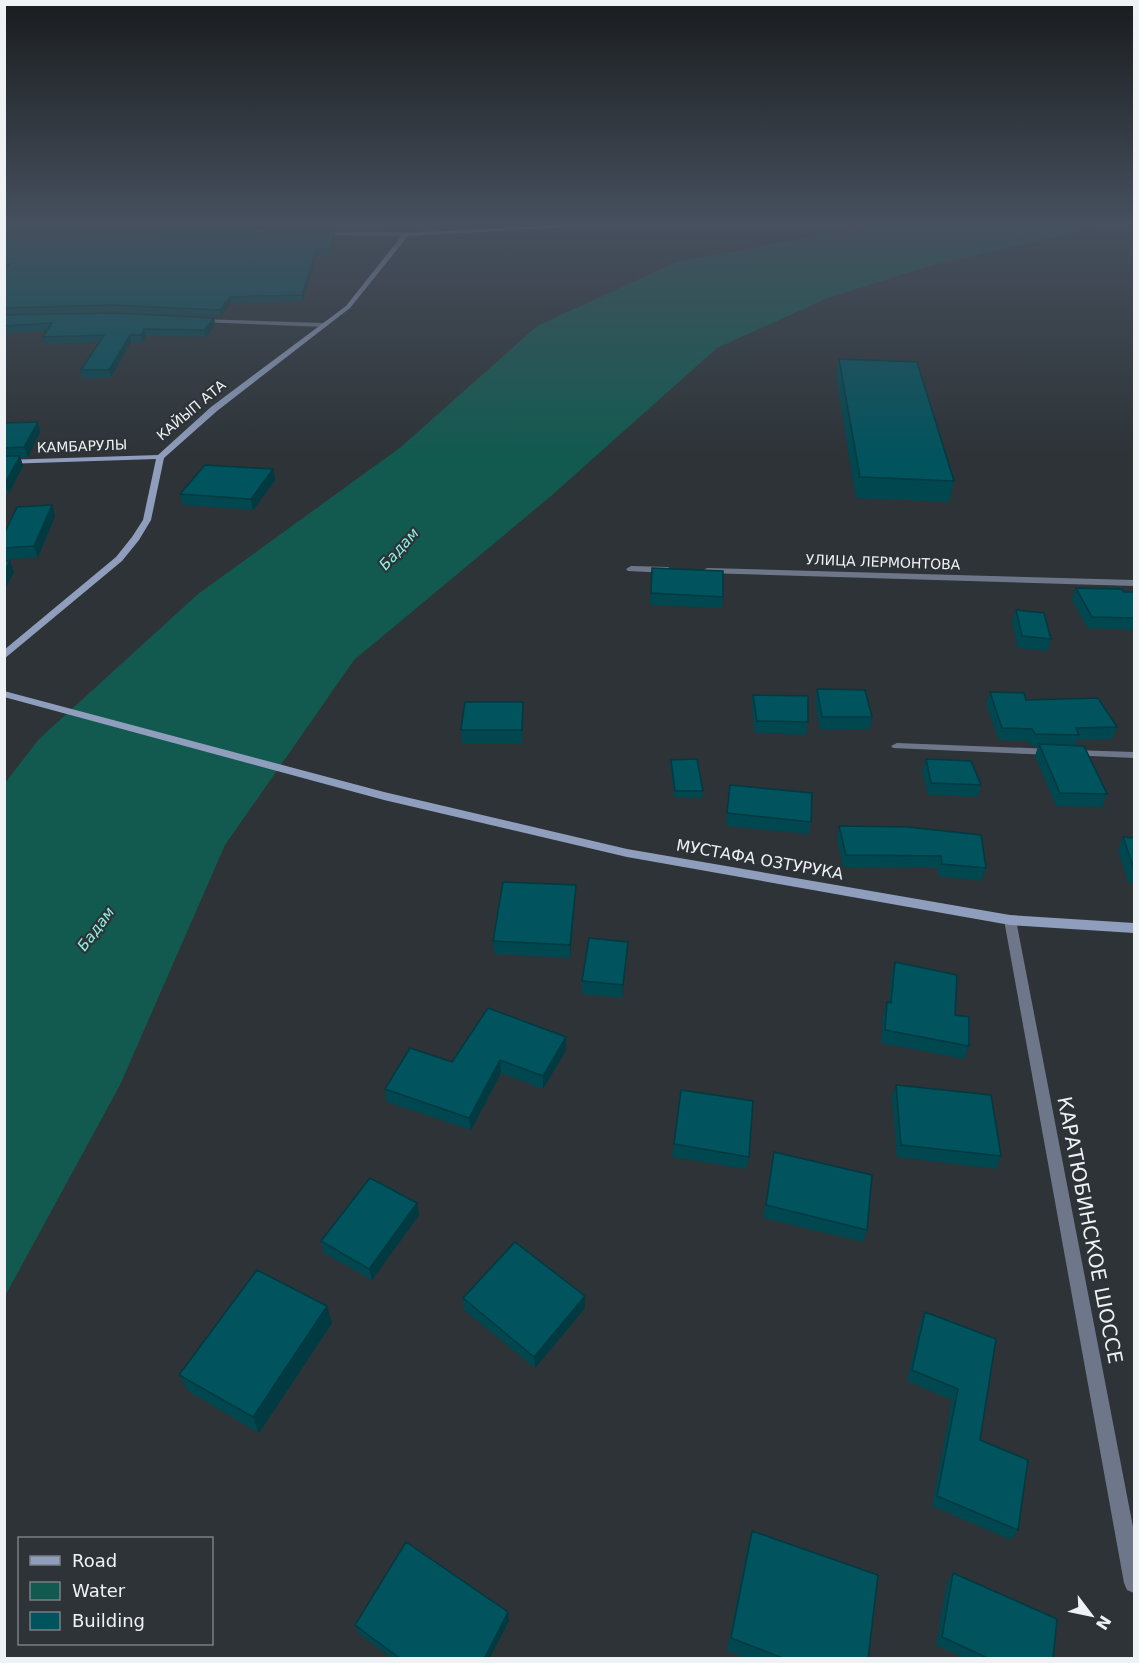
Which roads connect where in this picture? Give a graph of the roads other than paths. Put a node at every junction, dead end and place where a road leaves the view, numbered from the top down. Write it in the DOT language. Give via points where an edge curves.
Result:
graph roads {
  1 [pos="351,303"];
  2 [pos="195,320"];
  3 [pos="324,325"];
  4 [pos="160,457"];
  5 [pos="4,462"];
  6 [pos="631,569"];
  7 [pos="679,570"];
  8 [pos="691,571"];
  9 [pos="1134,583"];
  10 [pos="4,656"];
  11 [pos="4,694"];
  12 [pos="897,747"];
  13 [pos="1134,755"];
  14 [pos="1010,920"];
  15 [pos="1134,928"];
  16 [pos="1134,1582"];
  1 -- 3 [label="street, КАЙЫП АТА"];
  2 -- 3 [label="street"];
  3 -- 4 [label="street, КАЙЫП АТА" via="214,409"];
  4 -- 5 [label="street, КАМБАРУЛЫ"];
  4 -- 10 [label="street, КАЙЫП АТА" via="147,520 136,538 119,559"];
  6 -- 7 [label="street"];
  8 -- 9 [label="street, УЛИЦА ЛЕРМОНТОВА"];
  11 -- 14 [label="street, МУСТАФА ОЗТУРУКА" via="384,796 627,853"];
  12 -- 13 [label="street"];
  14 -- 15 [label="street, МУСТАФА ОЗТУРУКА"];
  14 -- 16 [label="street, КАРАТЮБИНСКОЕ ШОССЕ"];
}
